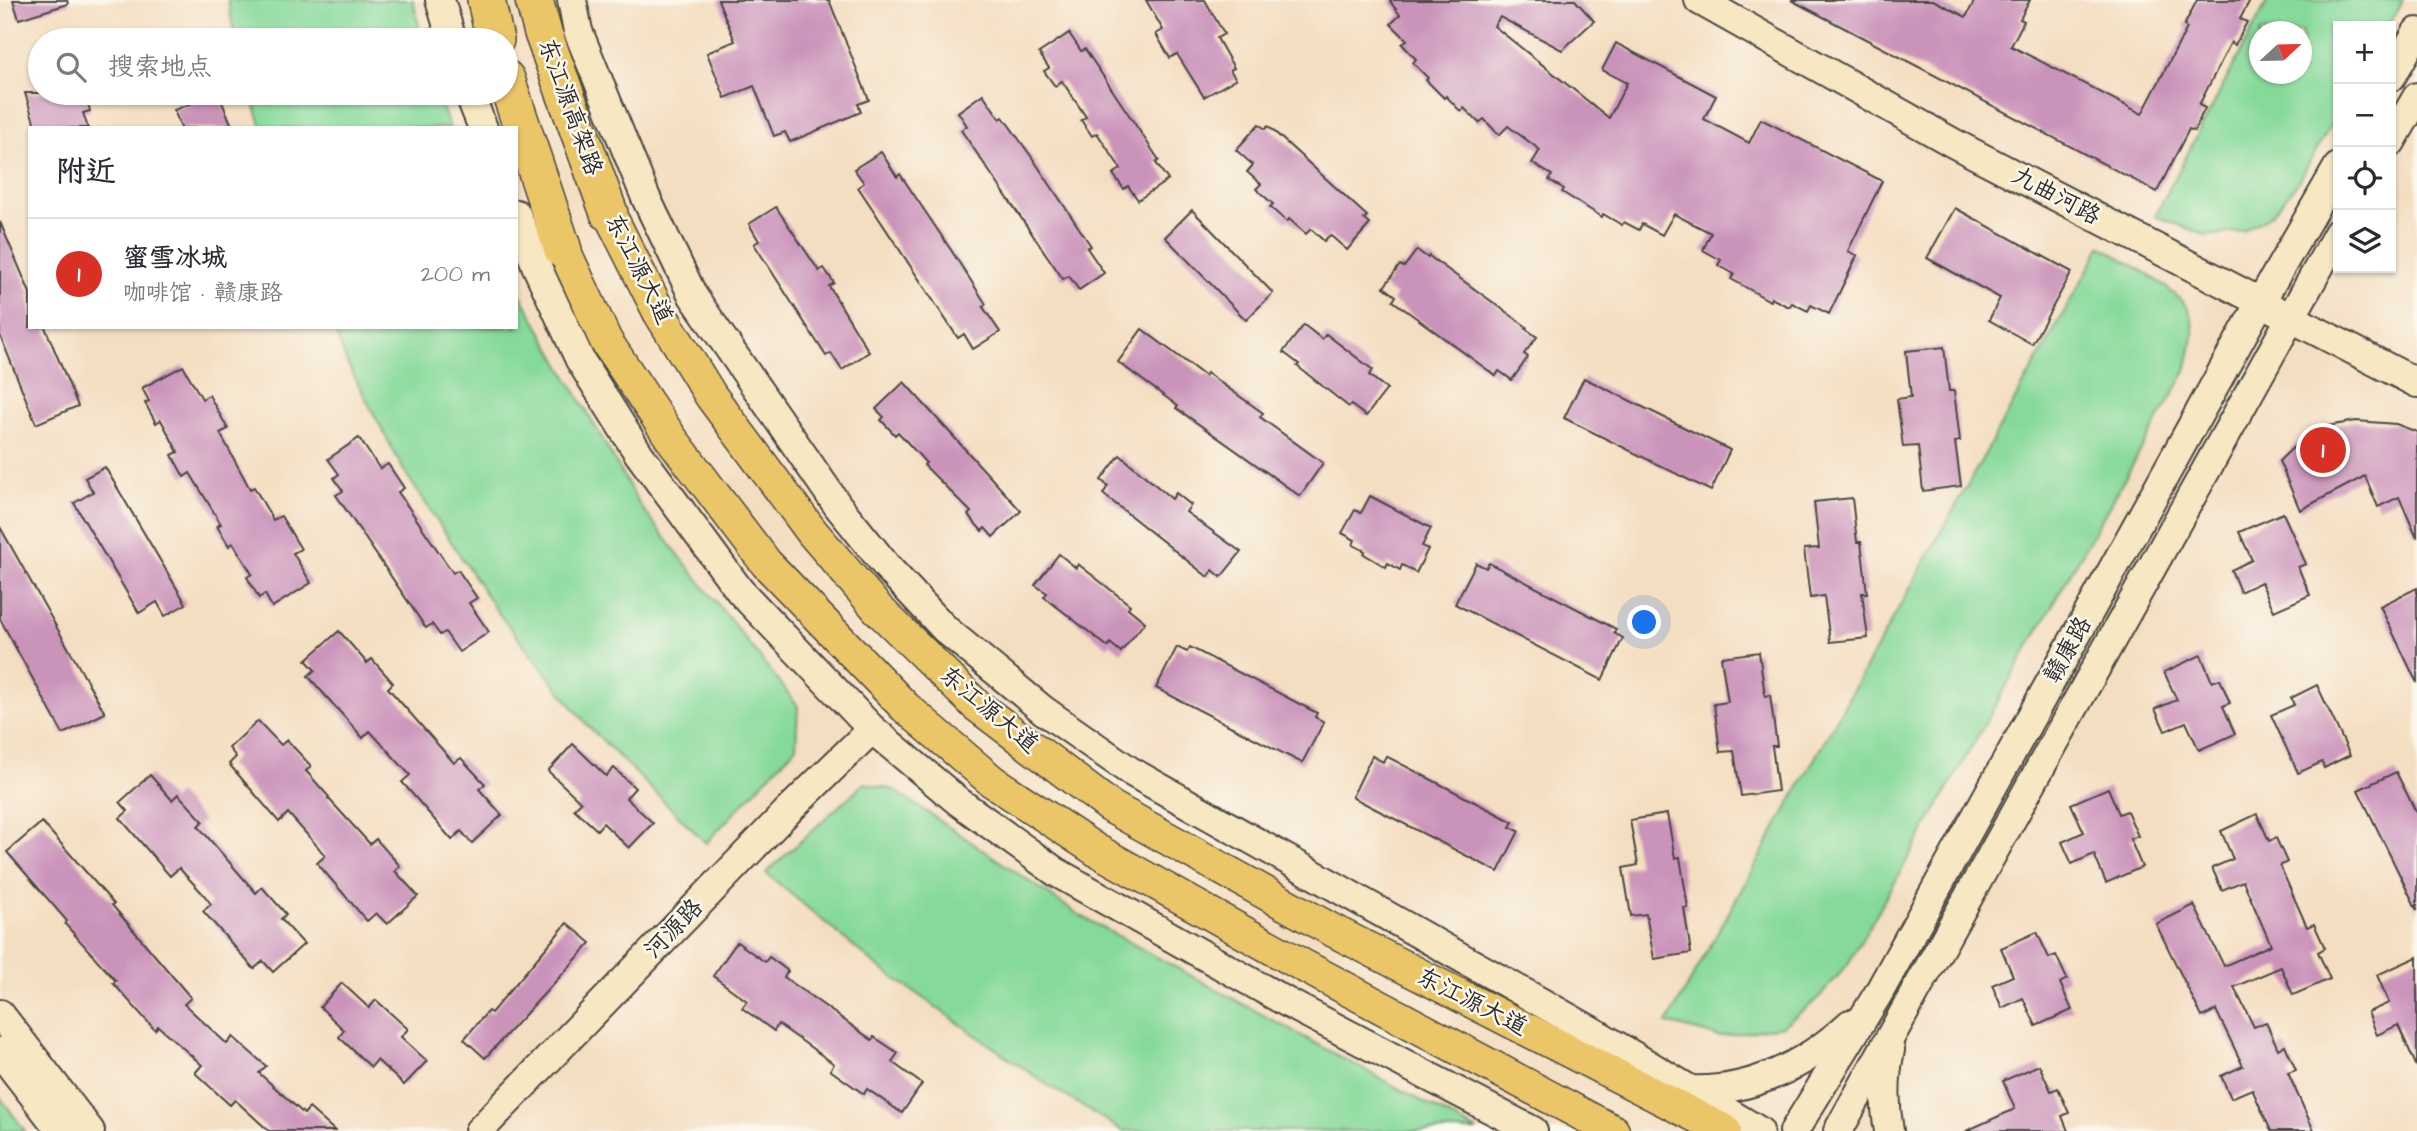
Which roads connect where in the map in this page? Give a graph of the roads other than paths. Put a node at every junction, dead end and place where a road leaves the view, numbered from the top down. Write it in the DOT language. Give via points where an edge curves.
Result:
graph roads {
  1 [pos="440,0"];
  2 [pos="467,0"];
  3 [pos="486,0"];
  4 [pos="534,0"];
  5 [pos="551,0"];
  6 [pos="572,0"];
  7 [pos="1699,0"];
  8 [pos="448,28"];
  9 [pos="475,28"];
  10 [pos="492,28"];
  11 [pos="2417,32"];
  12 [pos="2396,68"];
  13 [pos="2417,97"];
  14 [pos="474,105"];
  15 [pos="501,105"];
  16 [pos="515,105"];
  17 [pos="482,126"];
  18 [pos="510,126"];
  19 [pos="2396,133"];
  20 [pos="518,145"];
  21 [pos="2333,176"];
  22 [pos="609,213"];
  23 [pos="518,219"];
  24 [pos="2333,242"];
  25 [pos="563,250"];
  26 [pos="2260,303"];
  27 [pos="2290,317"];
  28 [pos="2417,383"];
  29 [pos="872,729"];
  30 [pos="1878,994"];
  31 [pos="0,1014"];
  32 [pos="1895,1030"];
  33 [pos="0,1052"];
  34 [pos="1616,1077"];
  35 [pos="1690,1090"];
  36 [pos="1601,1127"];
  37 [pos="61,1131"];
  38 [pos="90,1131"];
  39 [pos="479,1131"];
  40 [pos="1533,1131"];
  41 [pos="1725,1131"];
  42 [pos="1759,1131"];
  43 [pos="1794,1131"];
  44 [pos="1838,1131"];
  45 [pos="1889,1131"];
  1 -- 8 [label="street"];
  2 -- 9 [label="main road"];
  3 -- 10 [label="highway"];
  4 -- 22 [label="highway, 东江源高架路"];
  5 -- 22 [label="main road, 东江源大道"];
  6 -- 35 [label="street" via="578,30 646,198 693,296 838,506 945,629 1043,710 1130,771"];
  7 -- 26 [label="street, 九曲河路" via="1955,144"];
  11 -- 12 [label="street"];
  13 -- 19 [label="street"];
  14 -- 17 [label="street"];
  15 -- 18 [label="main road"];
  16 -- 25 [label="highway, 东江源高架路"];
  20 -- 25 [label="main road, 东江源大道"];
  21 -- 26 [label="street, 赣康路"];
  22 -- 34 [label="main road, 东江源大道" via="659,312 711,396 812,532 877,609 976,705 1111,807 1330,929"];
  23 -- 29 [label="street" via="580,360 639,454 740,591"];
  24 -- 27 [label="street, 赣康路"];
  25 -- 36 [label="main road, 东江源大道" via="606,341 671,438 766,563 905,707 992,781 1096,850"];
  26 -- 27 [label="street, 九曲河路"];
  26 -- 30 [label="street, 赣康路"];
  27 -- 28 [label="street, 九曲河路"];
  27 -- 32 [label="street, 赣康路"];
  29 -- 39 [label="street, 河源路"];
  29 -- 40 [label="street" via="959,802 1056,872 1290,1004"];
  30 -- 35 [label="street" via="1833,1040 1793,1066 1746,1084"];
  30 -- 43 [label="street, 赣康路"];
  31 -- 38 [label="street"];
  32 -- 44 [label="street, 赣康路"];
  32 -- 45 [label="street" via="1885,1078"];
  33 -- 37 [label="street"];
  34 -- 35 [label="street"];
  34 -- 41 [label="main road, 东江源大道"];
  35 -- 42 [label="street"];
}
